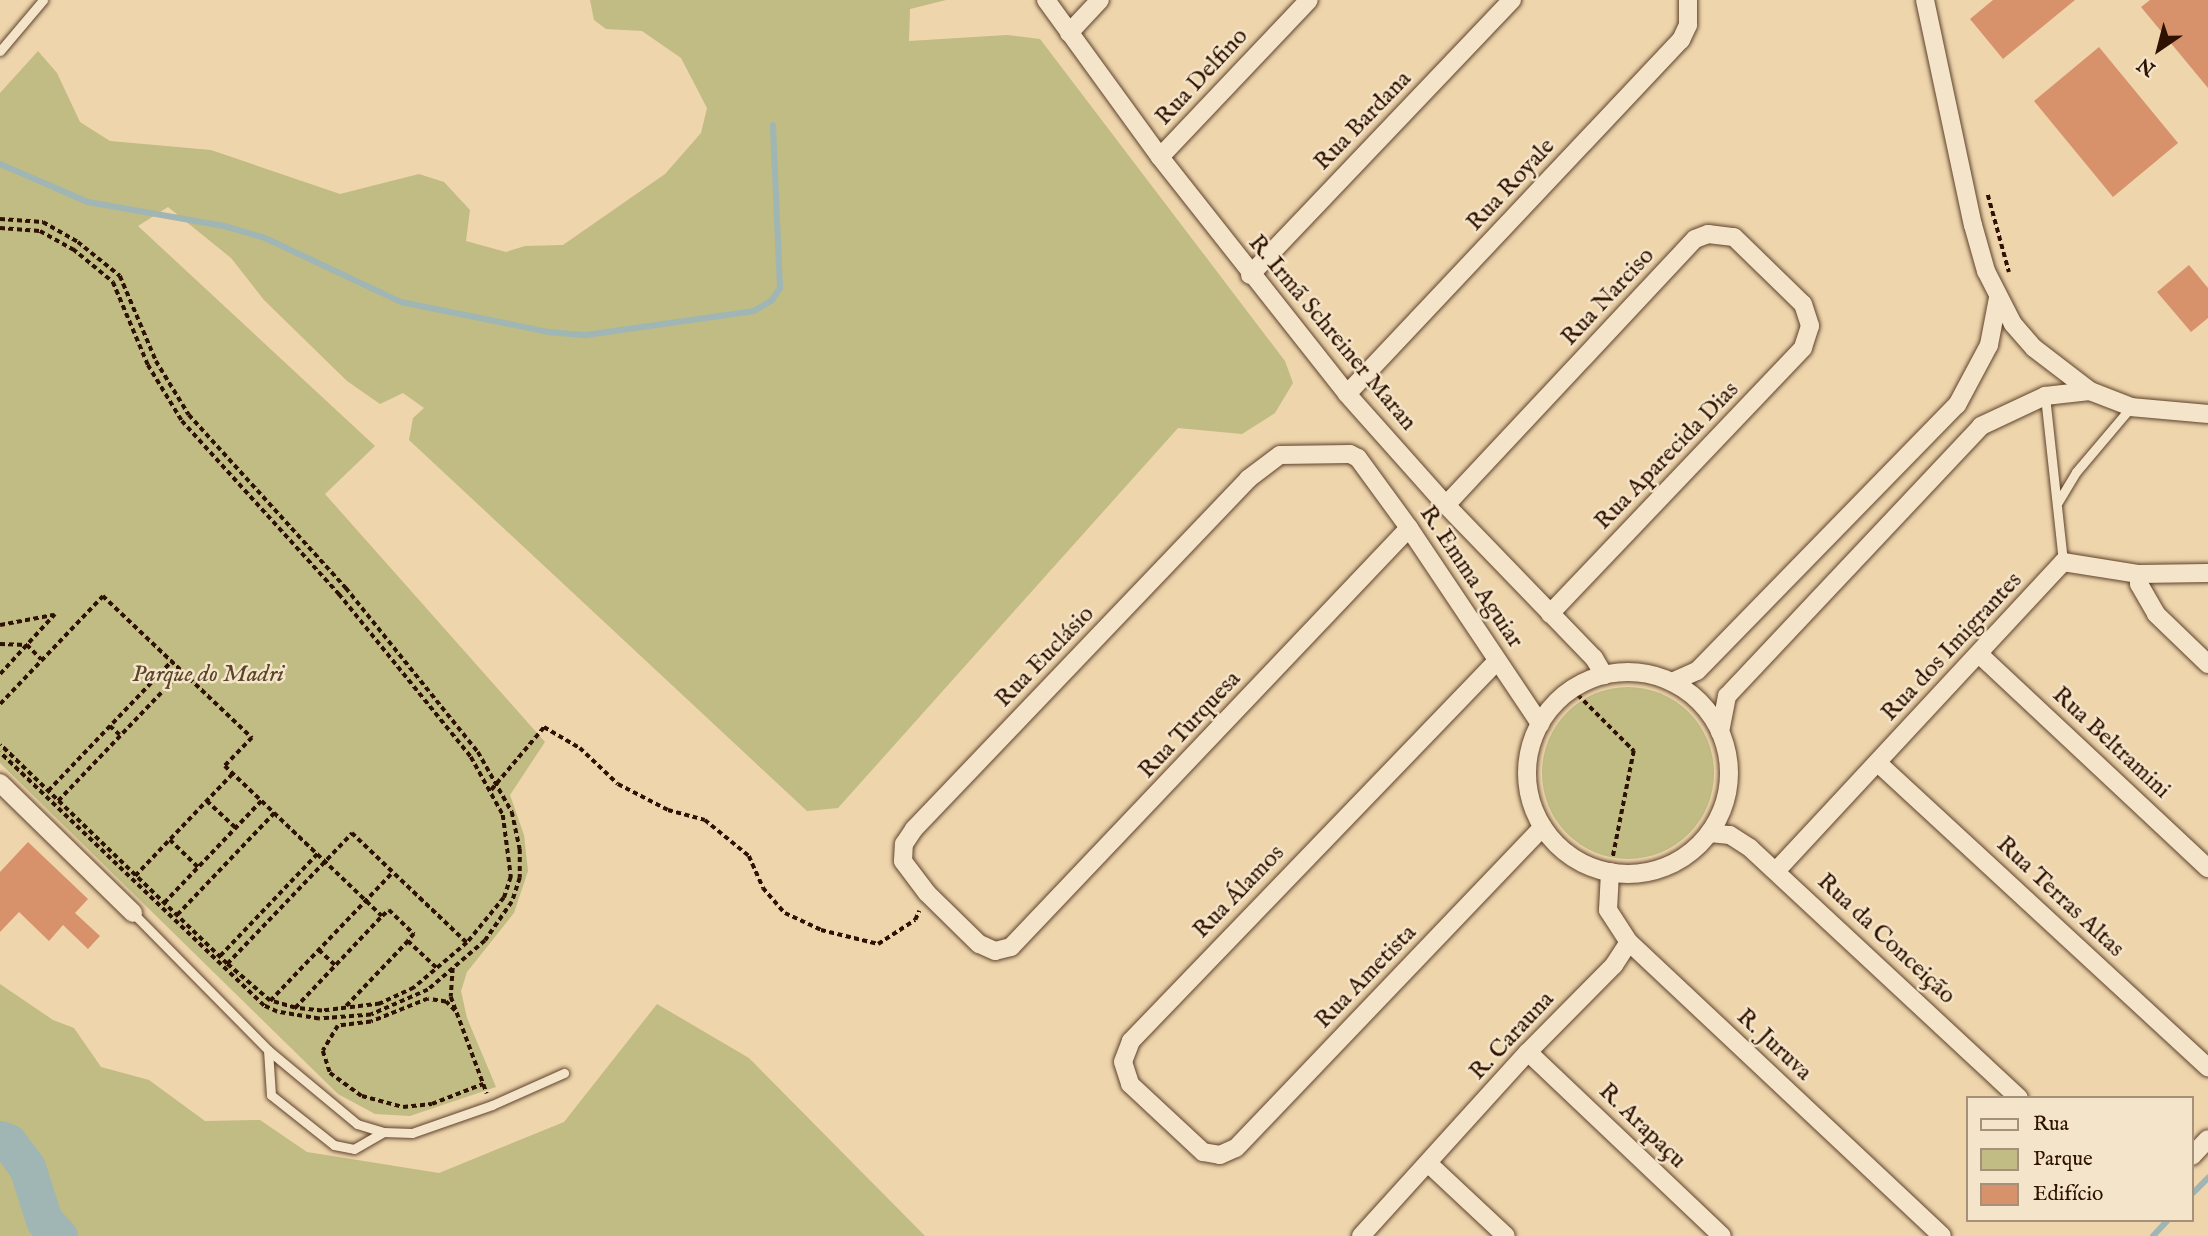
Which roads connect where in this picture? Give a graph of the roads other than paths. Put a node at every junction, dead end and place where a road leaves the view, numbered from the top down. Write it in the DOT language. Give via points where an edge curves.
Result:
graph roads {
  1 [pos="43,0"];
  2 [pos="1046,0"];
  3 [pos="1100,0"];
  4 [pos="1308,0"];
  5 [pos="1511,0"];
  6 [pos="1688,0"];
  7 [pos="1927,1"];
  8 [pos="1069,33"];
  9 [pos="0,51"];
  10 [pos="1160,157"];
  11 [pos="1250,275"];
  12 [pos="1998,298"];
  13 [pos="1810,326"];
  14 [pos="2090,391"];
  15 [pos="1347,394"];
  16 [pos="2045,396"];
  17 [pos="2131,407"];
  18 [pos="2208,414"];
  19 [pos="1358,458"];
  20 [pos="2058,502"];
  21 [pos="1446,505"];
  22 [pos="1409,528"];
  23 [pos="2063,562"];
  24 [pos="2139,573"];
  25 [pos="2208,573"];
  26 [pos="1550,614"];
  27 [pos="1980,655"];
  28 [pos="1497,661"];
  29 [pos="2208,664"];
  30 [pos="1604,676"];
  31 [pos="1672,682"];
  32 [pos="1540,724"];
  33 [pos="1720,732"];
  34 [pos="1878,762"];
  35 [pos="3,791"];
  36 [pos="1543,827"];
  37 [pos="1710,833"];
  38 [pos="2208,868"];
  39 [pos="1776,871"];
  40 [pos="1610,873"];
  41 [pos="133,913"];
  42 [pos="1629,942"];
  43 [pos="1003,951"];
  44 [pos="268,1050"];
  45 [pos="1528,1052"];
  46 [pos="2208,1068"];
  47 [pos="564,1073"];
  48 [pos="2017,1096"];
  49 [pos="383,1132"];
  50 [pos="1220,1154"];
  51 [pos="1429,1164"];
  52 [pos="1361,1236"];
  53 [pos="1506,1236"];
  54 [pos="1722,1236"];
  55 [pos="1942,1236"];
  1 -- 9 [label="lane"];
  2 -- 8 [label="street, R. Irmã Schreiner Maran"];
  3 -- 8 [label="street"];
  4 -- 10 [label="street, Rua Delfino"];
  5 -- 11 [label="street, Rua Bardana"];
  6 -- 15 [label="street, Rua Royale" via="1688,25 1681,40"];
  7 -- 12 [label="street" via="1973,225"];
  8 -- 10 [label="street, R. Irmã Schreiner Maran"];
  10 -- 11 [label="street, R. Irmã Schreiner Maran"];
  11 -- 15 [label="street, R. Irmã Schreiner Maran"];
  12 -- 14 [label="street" via="2034,348"];
  12 -- 31 [label="street" via="1989,345 1957,405 1697,671"];
  13 -- 21 [label="street, Rua Narciso" via="1803,304 1734,237 1708,234 1695,239"];
  13 -- 26 [label="street, Rua Aparecida Dias" via="1803,348"];
  14 -- 16 [label="street"];
  14 -- 17 [label="street"];
  15 -- 21 [label="street, R. Irmã Schreiner Maran"];
  16 -- 20 [label="lane"];
  16 -- 33 [label="street" via="1980,426 1727,696"];
  17 -- 18 [label="street"];
  17 -- 20 [label="lane" via="2076,471"];
  19 -- 22 [label="street, R. Emma Aguiar"];
  19 -- 43 [label="street, Rua Euclásio" via="1350,454 1280,455 1248,478 914,829 904,844 903,861 927,893 979,944"];
  20 -- 23 [label="lane"];
  21 -- 26 [label="street, R. Irmã Schreiner Maran"];
  22 -- 28 [label="street, R. Emma Aguiar"];
  22 -- 43 [label="street, Rua Turquesa" via="1018,942"];
  23 -- 24 [label="street"];
  23 -- 27 [label="street, Rua dos Imigrantes"];
  24 -- 25 [label="street"];
  24 -- 29 [label="street" via="2138,584 2156,614"];
  26 -- 30 [label="street, R. Irmã Schreiner Maran" via="1594,657"];
  27 -- 34 [label="street, Rua dos Imigrantes"];
  27 -- 38 [label="street, Rua Beltramini"];
  28 -- 32 [label="street, R. Emma Aguiar"];
  28 -- 50 [label="street, Rua Álamos" via="1131,1041 1124,1062 1130,1084 1203,1152"];
  30 -- 31 [label="street" via="1638,673"];
  30 -- 32 [label="street" via="1572,689"];
  31 -- 33 [label="street" via="1700,703"];
  32 -- 36 [label="street" via="1531,744 1527,778"];
  33 -- 37 [label="street" via="1729,784"];
  34 -- 39 [label="street, Rua dos Imigrantes"];
  34 -- 46 [label="street, Rua Terras Altas"];
  35 -- 41 [label="street"];
  36 -- 40 [label="street" via="1565,852"];
  36 -- 50 [label="street, Rua Ametista" via="1236,1148"];
  37 -- 39 [label="street, Rua da Conceição" via="1730,835"];
  37 -- 40 [label="street" via="1666,867"];
  39 -- 48 [label="street, Rua da Conceição"];
  40 -- 42 [label="street, R. Juruva" via="1608,910"];
  41 -- 44 [label="lane"];
  42 -- 45 [label="street, R. Carauna" via="1614,965"];
  42 -- 55 [label="street, R. Juruva"];
  44 -- 49 [label="lane" via="337,1112"];
  44 -- 49 [label="lane" via="271,1094 334,1145 354,1149"];
  45 -- 51 [label="street, R. Carauna"];
  45 -- 54 [label="street, R. Arapaçu"];
  47 -- 49 [label="lane" via="412,1133"];
  51 -- 52 [label="street, R. Carauna"];
  51 -- 53 [label="street"];
}
